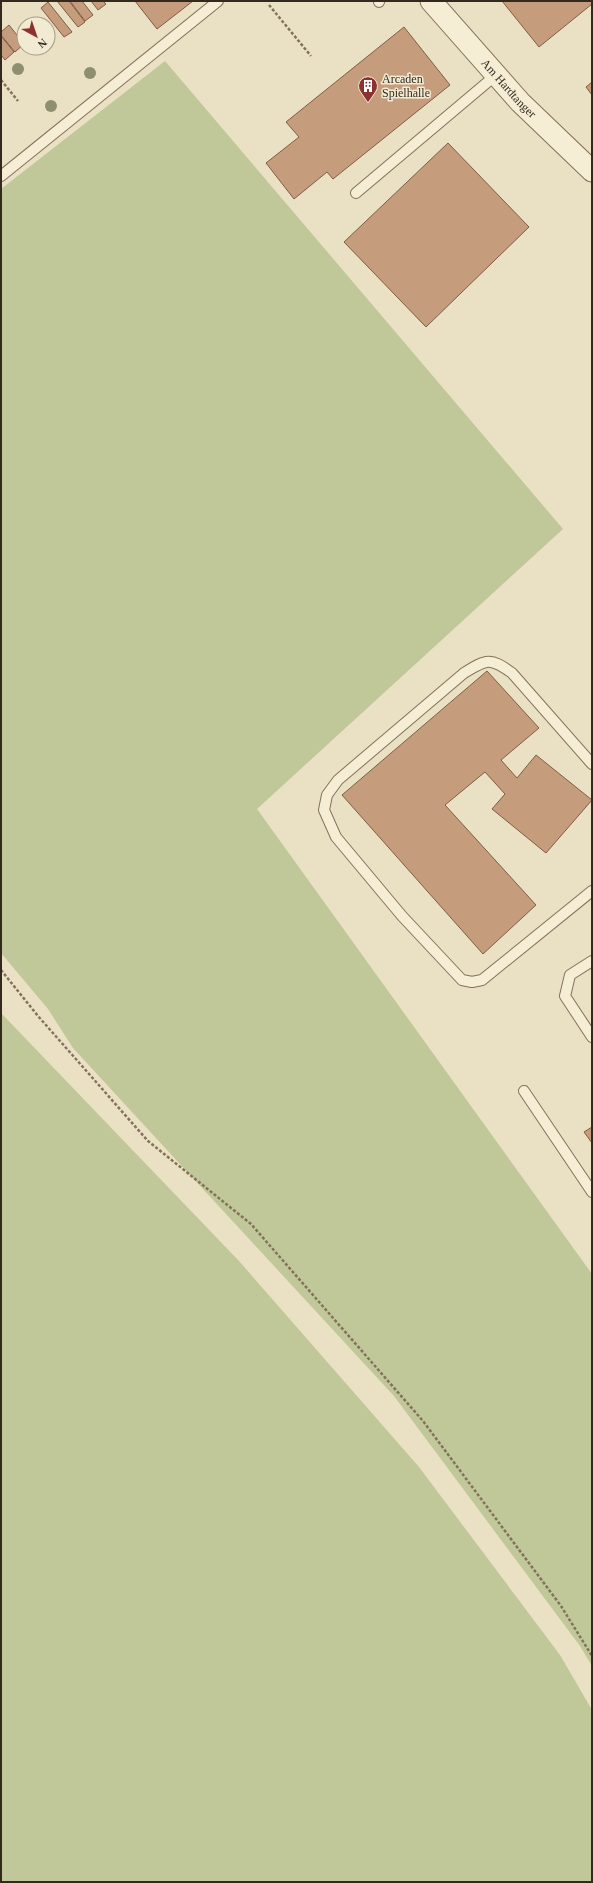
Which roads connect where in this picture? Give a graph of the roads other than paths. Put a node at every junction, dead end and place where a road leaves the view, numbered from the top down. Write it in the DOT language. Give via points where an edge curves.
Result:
graph roads {
  1 [pos="218,1"];
  2 [pos="431,1"];
  3 [pos="496,75"];
  4 [pos="592,171"];
  5 [pos="1,176"];
  6 [pos="356,193"];
  7 [pos="592,764"];
  8 [pos="592,891"];
  9 [pos="592,961"];
  10 [pos="592,1037"];
  11 [pos="524,1091"];
  12 [pos="592,1192"];
  1 -- 5 [label="lane"];
  2 -- 3 [label="street, Am Hardtanger"];
  3 -- 4 [label="street, Am Hardtanger" via="520,102"];
  3 -- 6 [label="lane"];
  7 -- 8 [label="lane" via="512,673 497,662 482,662 464,673 338,780 327,795 324,810 336,837 402,916 462,980 482,980"];
  9 -- 10 [label="lane" via="570,975 565,996"];
  11 -- 12 [label="lane"];
}
